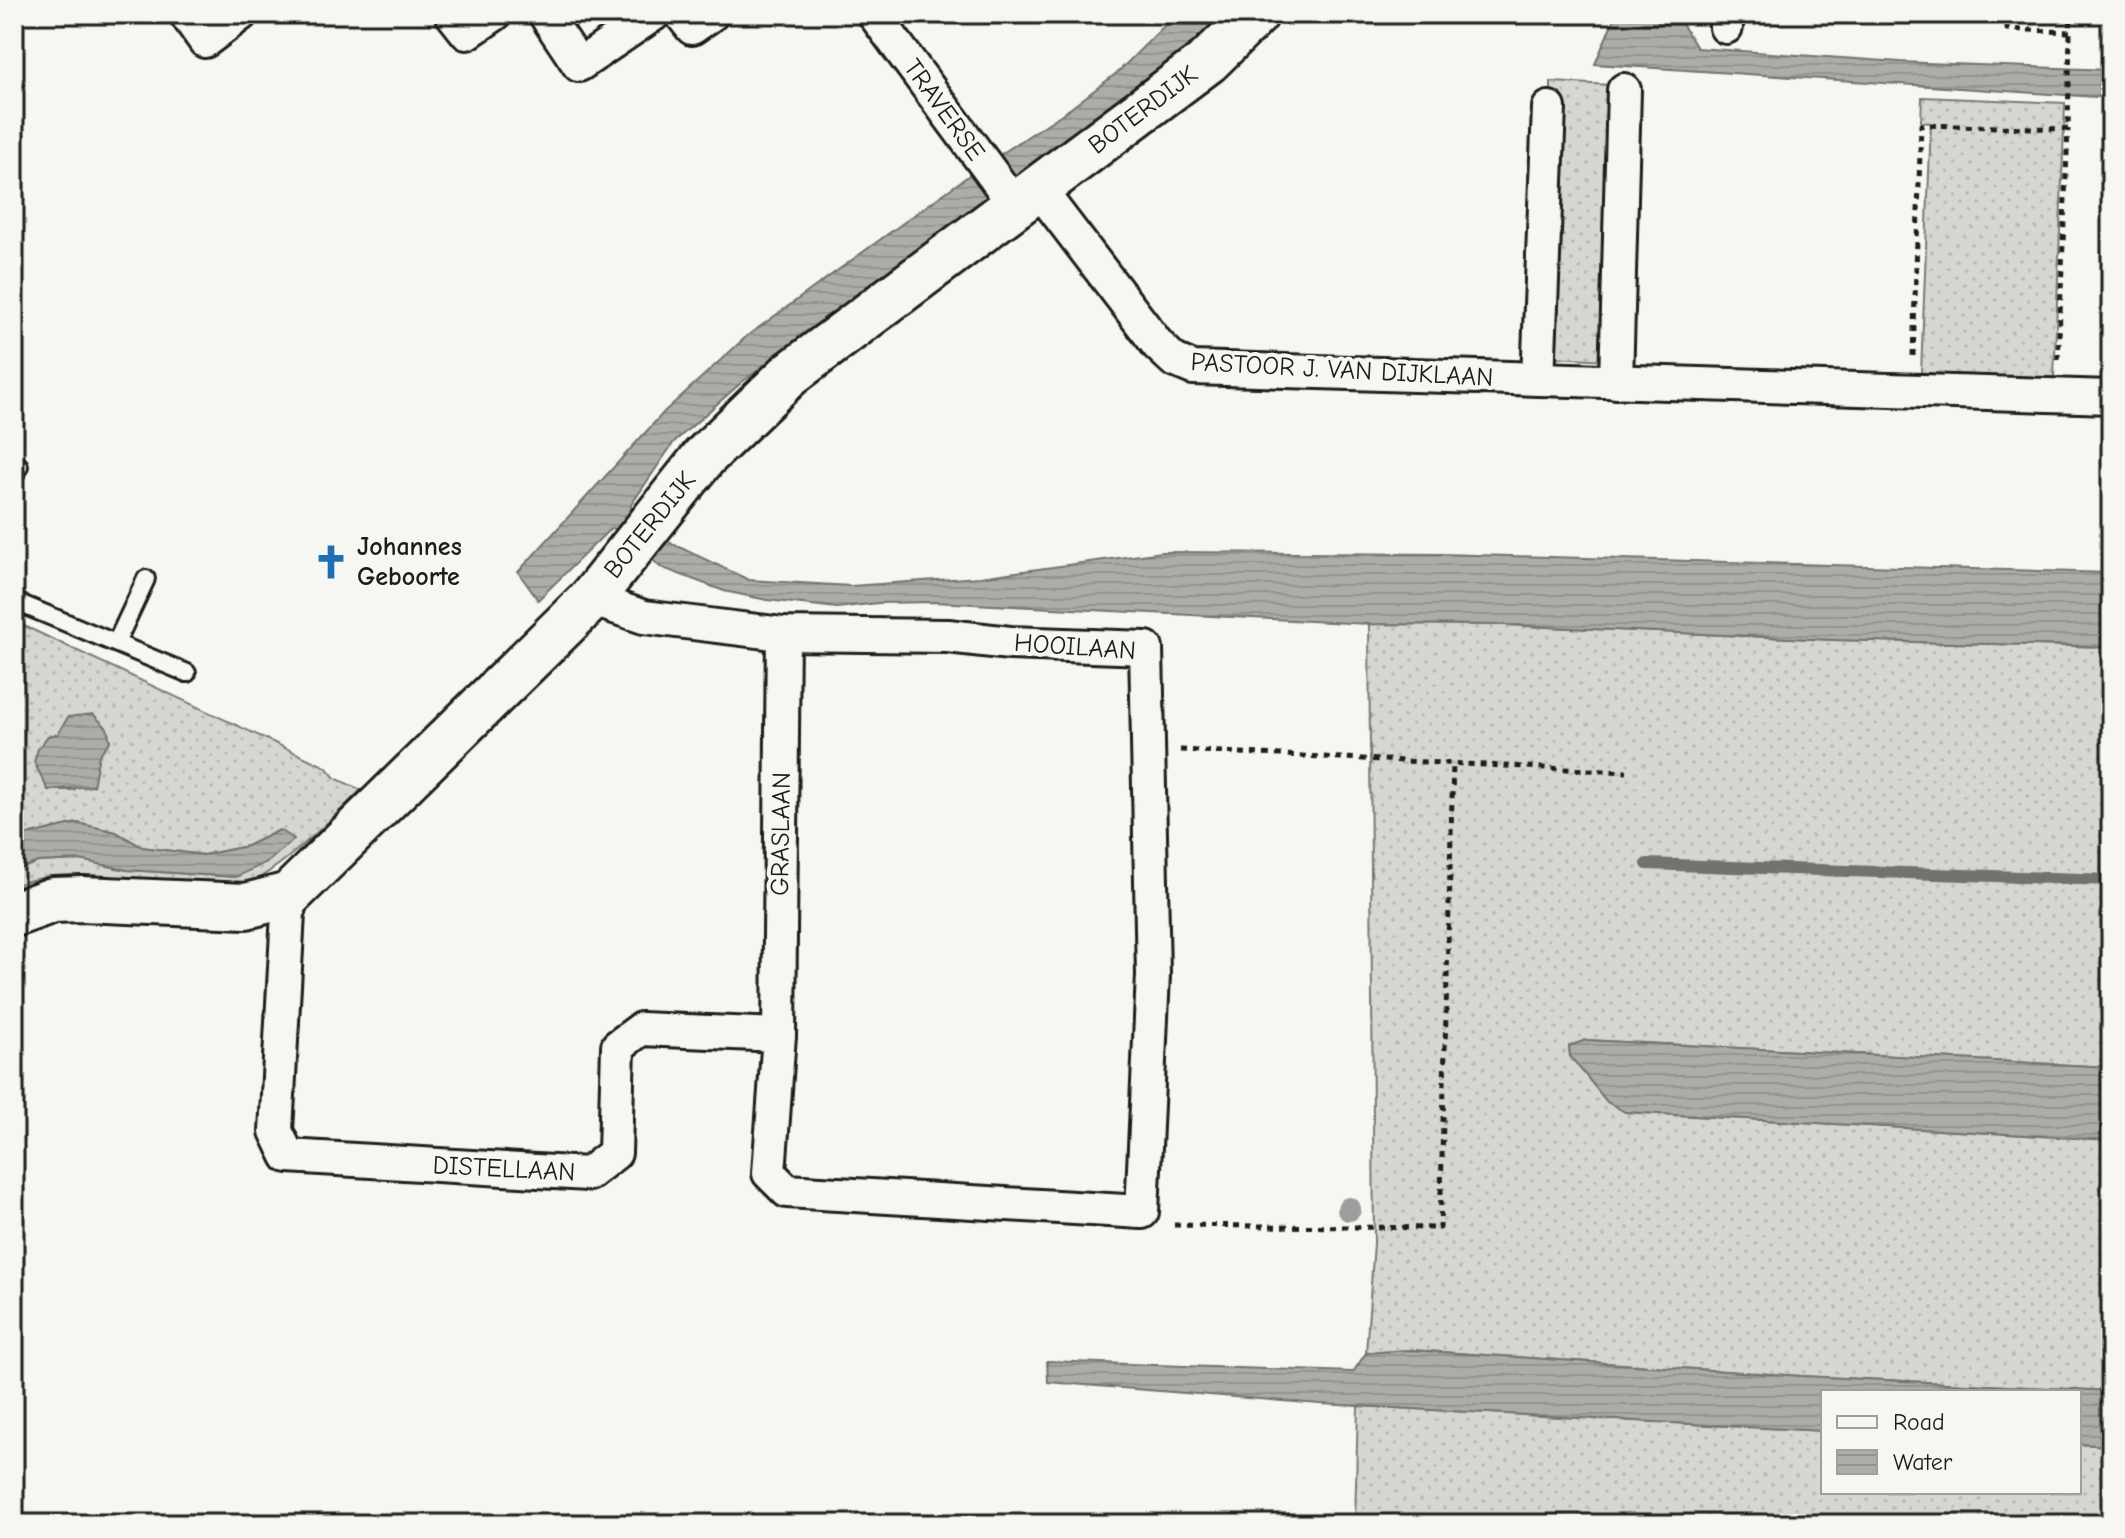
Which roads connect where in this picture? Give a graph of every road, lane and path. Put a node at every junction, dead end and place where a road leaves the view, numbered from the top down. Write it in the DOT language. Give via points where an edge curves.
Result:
graph roads {
  1 [pos="186,14"];
  2 [pos="241,14"];
  3 [pos="452,14"];
  4 [pos="495,14"];
  5 [pos="545,14"];
  6 [pos="654,14"];
  7 [pos="681,14"];
  8 [pos="712,14"];
  9 [pos="874,14"];
  10 [pos="1256,14"];
  11 [pos="2008,14"];
  12 [pos="2071,14"];
  13 [pos="2070,32"];
  14 [pos="1624,90"];
  15 [pos="1549,108"];
  16 [pos="2068,129"];
  17 [pos="1020,196"];
  18 [pos="1538,379"];
  19 [pos="1616,382"];
  20 [pos="1912,392"];
  21 [pos="2055,396"];
  22 [pos="2111,397"];
  23 [pos="146,579"];
  24 [pos="591,599"];
  25 [pos="14,601"];
  26 [pos="783,634"];
  27 [pos="116,643"];
  28 [pos="187,673"];
  29 [pos="1150,748"];
  30 [pos="1453,763"];
  31 [pos="1627,772"];
  32 [pos="289,895"];
  33 [pos="14,914"];
  34 [pos="779,1035"];
  35 [pos="1142,1212"];
  1 -- 2 [label="street" via="205,41"];
  3 -- 4 [label="street" via="467,33"];
  5 -- 6 [label="street" via="579,65"];
  7 -- 8 [label="street" via="692,28"];
  9 -- 17 [label="street, TRAVERSE" via="978,156"];
  10 -- 17 [label="street, BOTERDIJK" via="1208,61"];
  11 -- 13 [label="path" via="2007,29"];
  12 -- 13 [label="path"];
  13 -- 16 [label="path"];
  14 -- 19 [label="street"];
  15 -- 18 [label="street"];
  16 -- 20 [label="path" via="1921,125"];
  16 -- 21 [label="path"];
  17 -- 18 [label="street, PASTOOR J. VAN DIJKLAAN" via="1158,345 1193,368"];
  17 -- 24 [label="street, BOTERDIJK" via="790,374 704,457"];
  18 -- 19 [label="street, PASTOOR J. VAN DIJKLAAN"];
  19 -- 20 [label="street, PASTOOR J. VAN DIJKLAAN"];
  20 -- 21 [label="street, PASTOOR J. VAN DIJKLAAN"];
  21 -- 22 [label="street, PASTOOR J. VAN DIJKLAAN"];
  23 -- 27 [label="lane"];
  24 -- 26 [label="street, HOOILAAN" via="644,617"];
  24 -- 32 [label="street, BOTERDIJK"];
  25 -- 27 [label="lane"];
  26 -- 29 [label="street, HOOILAAN" via="948,636 1146,648"];
  26 -- 34 [label="street, GRASLAAN"];
  27 -- 28 [label="lane"];
  29 -- 30 [label="path"];
  29 -- 35 [label="street, HOOILAAN" via="1153,975"];
  30 -- 31 [label="path"];
  30 -- 35 [label="path" via="1440,1228 1168,1225"];
  32 -- 33 [label="street" via="246,906 53,900"];
  32 -- 34 [label="street, DISTELLAAN" via="276,1131 288,1156 588,1174 615,1153 618,1046 641,1029"];
  34 -- 35 [label="street" via="769,1173 787,1191"];
}
